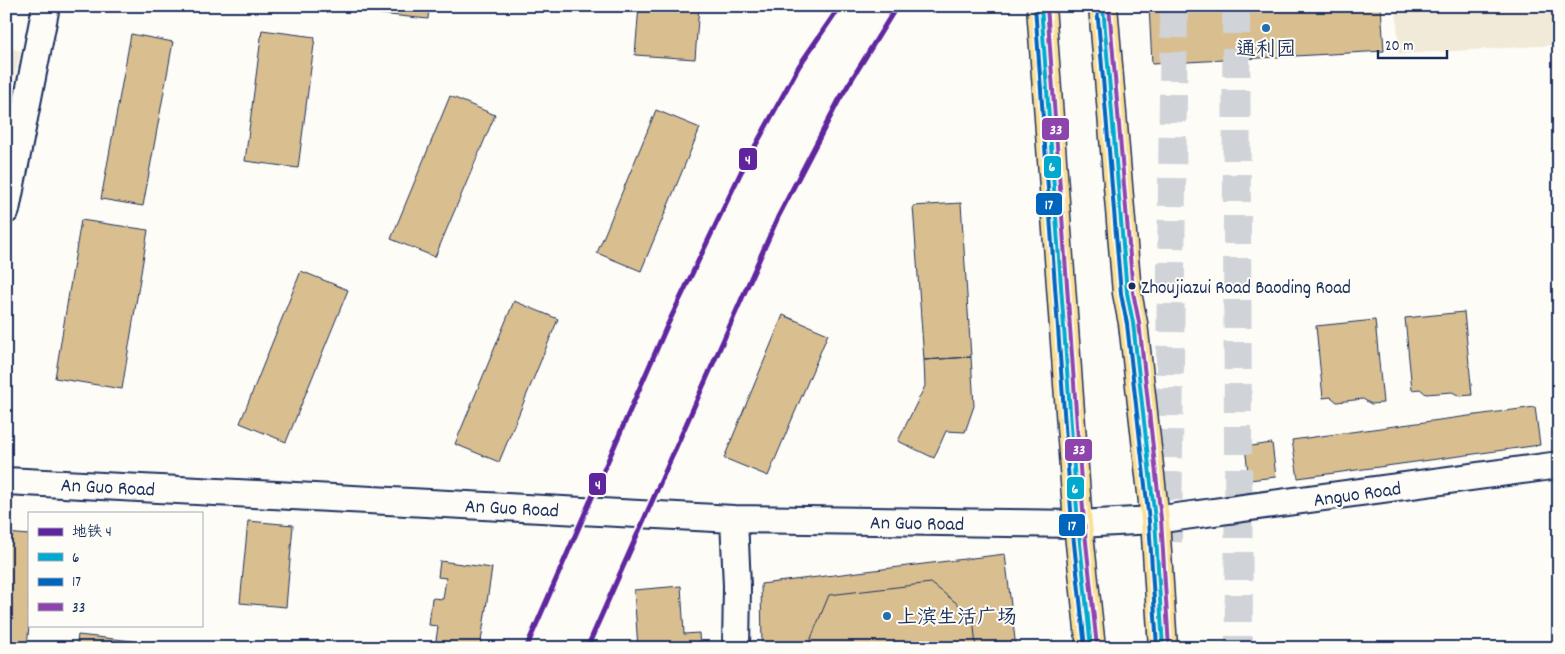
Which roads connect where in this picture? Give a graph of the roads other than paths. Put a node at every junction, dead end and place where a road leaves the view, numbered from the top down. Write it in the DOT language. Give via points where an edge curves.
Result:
graph roads {
  1 [pos="46,6"];
  2 [pos="1041,6"];
  3 [pos="1103,6"];
  4 [pos="6,210"];
  5 [pos="1559,465"];
  6 [pos="6,481"];
  7 [pos="734,519"];
  8 [pos="1155,520"];
  9 [pos="1078,524"];
  10 [pos="736,648"];
  11 [pos="1091,648"];
  12 [pos="1163,648"];
  1 -- 4 [label="street"];
  2 -- 9 [label="main road"];
  3 -- 8 [label="main road" via="1127,293"];
  5 -- 8 [label="street, Anguo Road"];
  6 -- 7 [label="street, An Guo Road"];
  7 -- 9 [label="street, An Guo Road"];
  7 -- 10 [label="street"];
  8 -- 9 [label="street, Anguo Road"];
  8 -- 12 [label="main road"];
  9 -- 11 [label="main road"];
}
